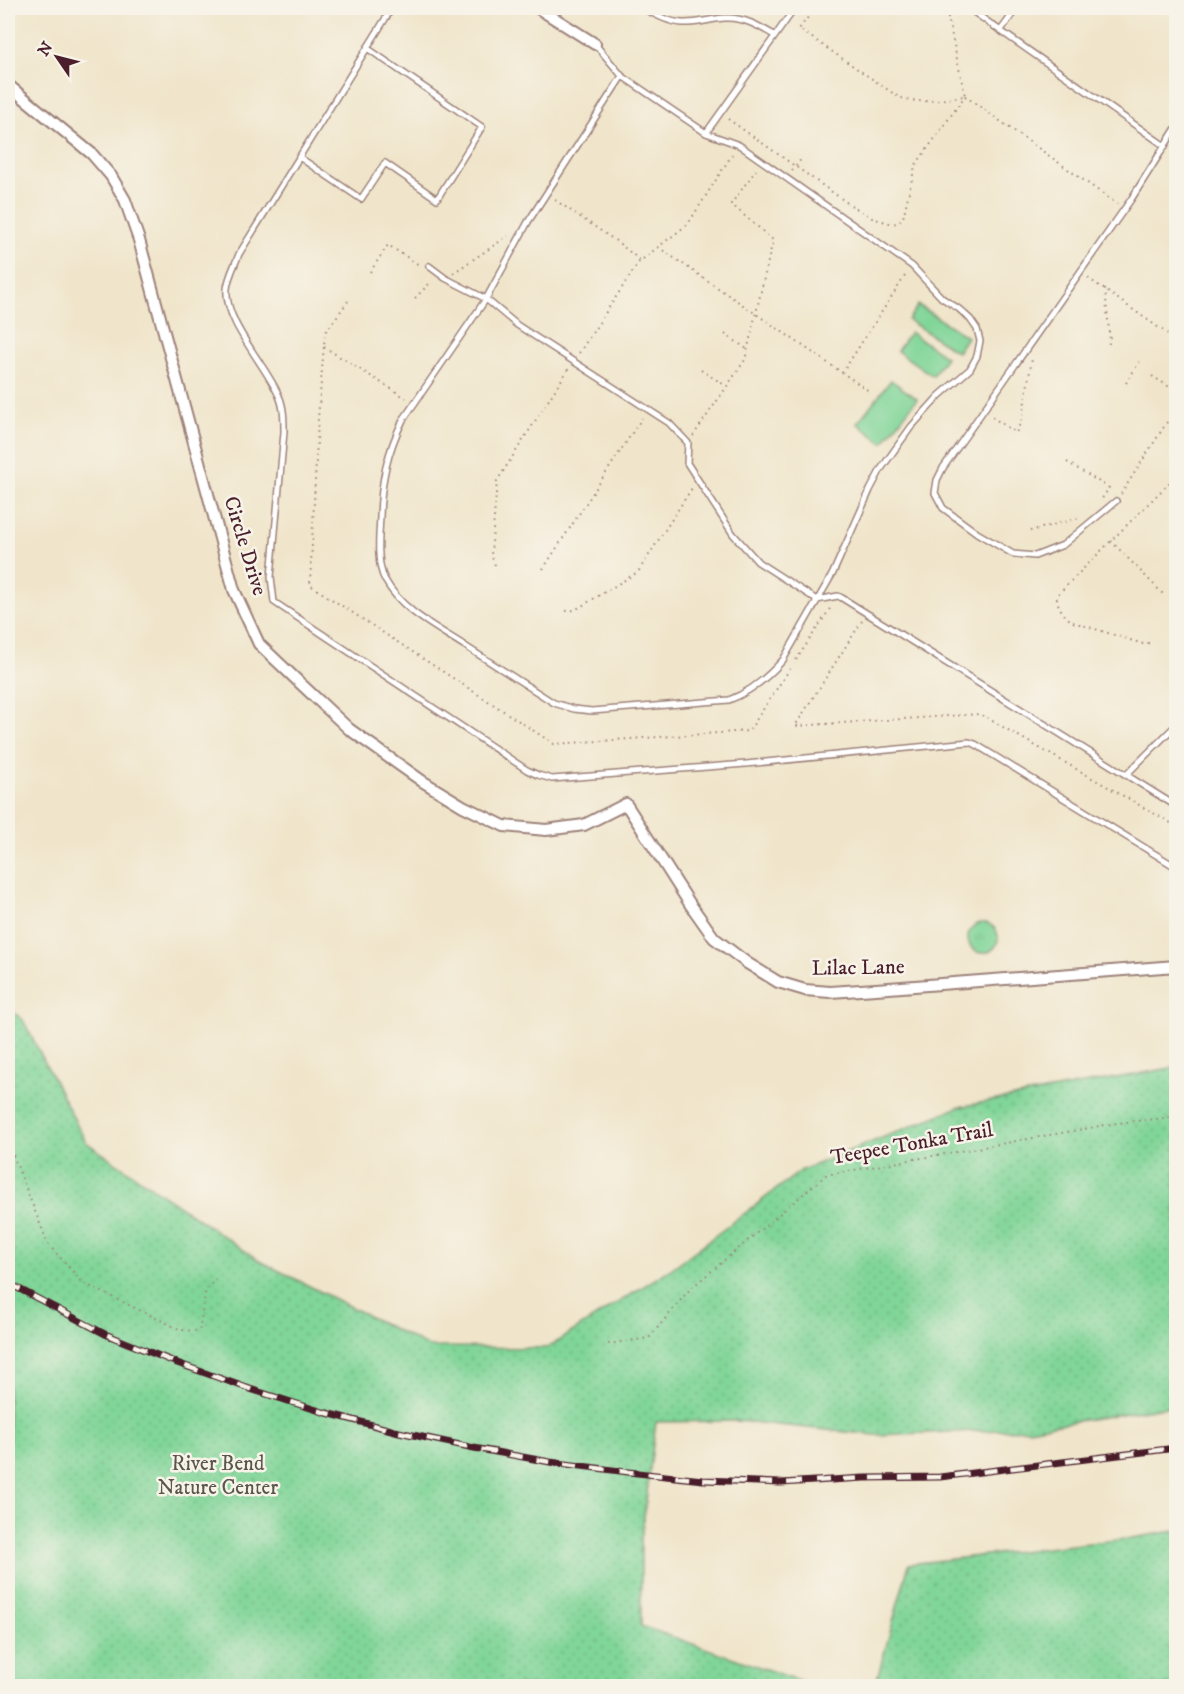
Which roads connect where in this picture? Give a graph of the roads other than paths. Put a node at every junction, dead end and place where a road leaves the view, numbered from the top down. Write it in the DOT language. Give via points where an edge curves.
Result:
graph roads {
  1 [pos="392,8"];
  2 [pos="538,8"];
  3 [pos="642,8"];
  4 [pos="795,8"];
  5 [pos="968,8"];
  6 [pos="1017,8"];
  7 [pos="1001,30"];
  8 [pos="774,35"];
  9 [pos="595,44"];
  10 [pos="367,48"];
  11 [pos="622,76"];
  12 [pos="8,85"];
  13 [pos="1176,128"];
  14 [pos="706,133"];
  15 [pos="1165,146"];
  16 [pos="299,157"];
  17 [pos="428,268"];
  18 [pos="486,299"];
  19 [pos="1116,501"];
  20 [pos="817,600"];
  21 [pos="1176,725"];
  22 [pos="1126,776"];
  23 [pos="626,804"];
  24 [pos="1176,806"];
  25 [pos="1176,867"];
  26 [pos="1176,966"];
  1 -- 10 [label="lane"];
  2 -- 9 [label="street"];
  3 -- 8 [label="lane" via="680,23 726,18 757,25"];
  4 -- 8 [label="lane"];
  5 -- 7 [label="lane"];
  6 -- 7 [label="lane"];
  7 -- 15 [label="lane"];
  8 -- 14 [label="lane"];
  9 -- 11 [label="lane"];
  10 -- 16 [label="lane"];
  10 -- 16 [label="lane" via="482,127 437,199 385,163 361,199"];
  11 -- 14 [label="lane"];
  11 -- 18 [label="lane" via="528,222"];
  12 -- 23 [label="street, Circle Drive" via="92,154 125,200 234,590 259,644 349,729 423,781 504,826 546,831 584,825"];
  13 -- 15 [label="lane"];
  14 -- 20 [label="lane" via="739,145 912,266 942,298 970,319 980,341 970,369 939,396 891,454"];
  15 -- 19 [label="lane" via="943,468 935,493 943,508 977,533 1013,554 1035,556 1063,545"];
  16 -- 25 [label="lane" via="239,254 227,289 234,322 270,378 284,411 271,577 274,602 538,775 552,778 746,765 969,742"];
  17 -- 18 [label="lane"];
  18 -- 20 [label="lane" via="517,325 669,423 688,444 687,463 733,534 758,562"];
  18 -- 20 [label="lane" via="414,404 393,441 386,464 380,501 380,561 384,578 406,608 554,703 592,711 740,696 783,660"];
  20 -- 22 [label="lane" via="838,596"];
  21 -- 22 [label="lane"];
  22 -- 24 [label="lane"];
  23 -- 26 [label="street, Lilac Lane" via="714,938 778,982 805,990 830,992"];
}
